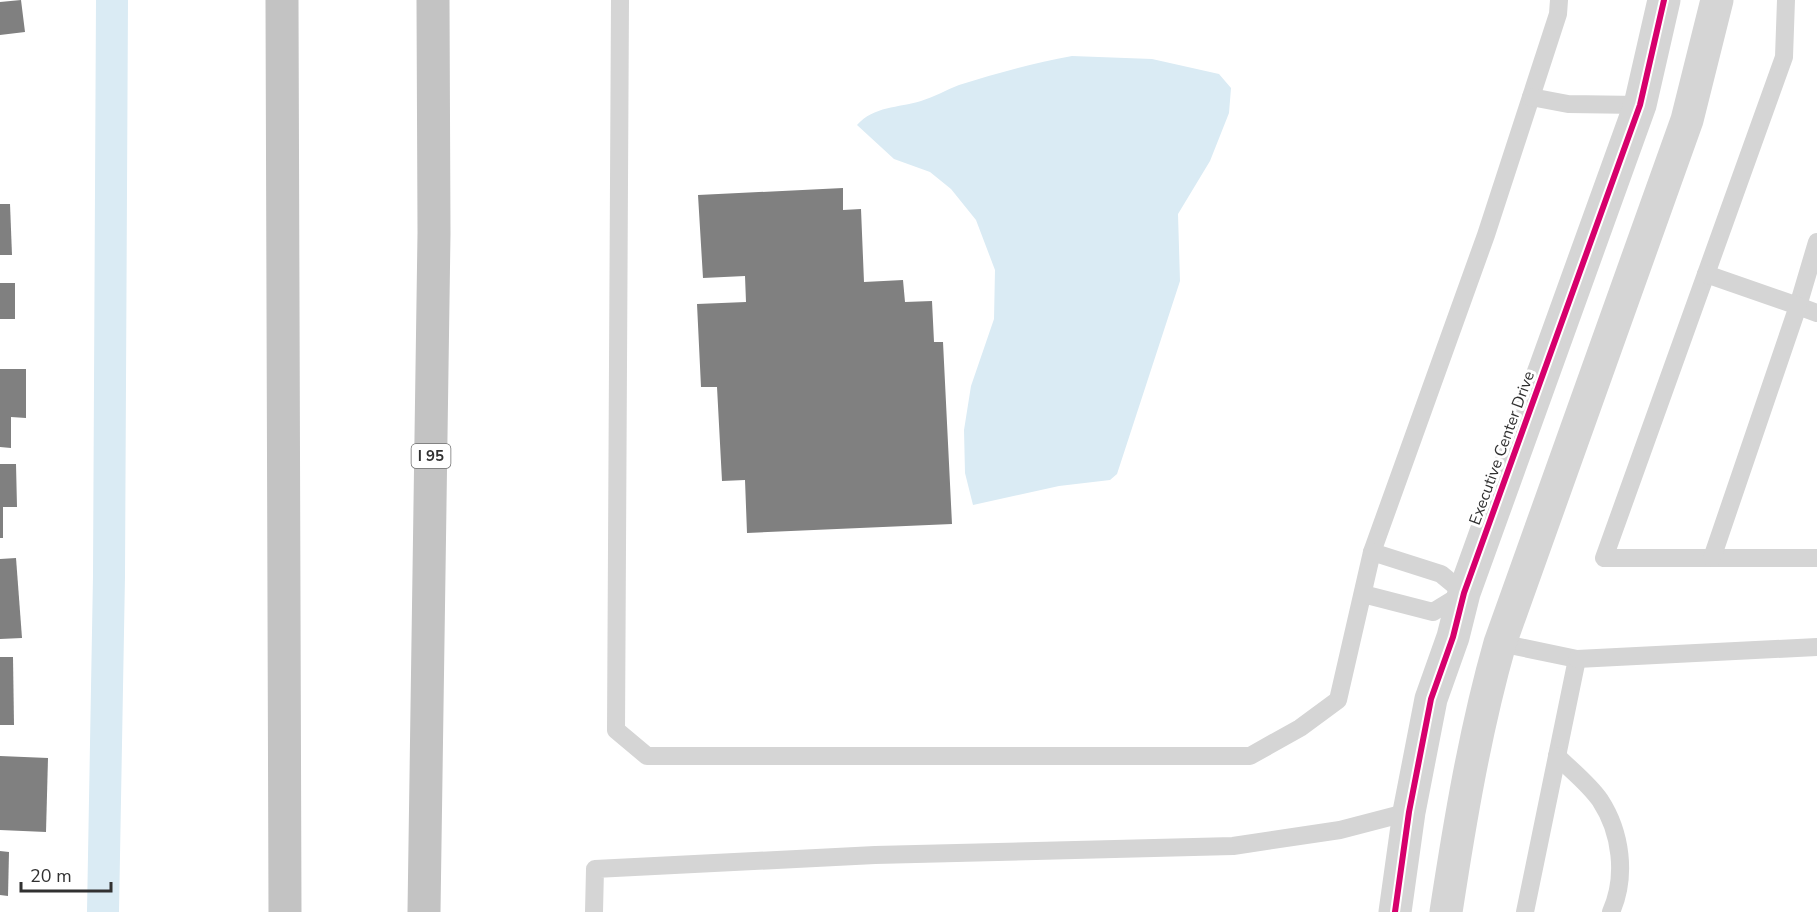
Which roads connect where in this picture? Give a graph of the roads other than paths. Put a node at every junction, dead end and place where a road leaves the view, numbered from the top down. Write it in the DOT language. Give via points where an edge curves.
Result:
graph roads {
  1 [pos="282,0"];
  2 [pos="433,0"];
  3 [pos="620,0"];
  4 [pos="1559,0"];
  5 [pos="1664,0"];
  6 [pos="1717,0"];
  7 [pos="1786,0"];
  8 [pos="1531,97"];
  9 [pos="1640,105"];
  10 [pos="1687,120"];
  11 [pos="1817,242"];
  12 [pos="1706,274"];
  13 [pos="1798,306"];
  14 [pos="1817,313"];
  15 [pos="1372,552"];
  16 [pos="1816,554"];
  17 [pos="1712,558"];
  18 [pos="1464,593"];
  19 [pos="1363,594"];
  20 [pos="1511,608"];
  21 [pos="1500,643"];
  22 [pos="1817,647"];
  23 [pos="1577,658"];
  24 [pos="1557,756"];
  25 [pos="1409,812"];
  26 [pos="285,912"];
  27 [pos="424,912"];
  28 [pos="594,912"];
  29 [pos="1395,912"];
  30 [pos="1446,912"];
  31 [pos="1525,912"];
  32 [pos="1611,912"];
  1 -- 26 [label="highway"];
  2 -- 27 [label="highway, I 95" via="434,233"];
  3 -- 19 [label="lane" via="616,730 647,756 1250,756 1300,728 1338,700"];
  4 -- 8 [label="lane"];
  5 -- 9 [label="street, Executive Center Drive"];
  6 -- 10 [label="street"];
  7 -- 12 [label="lane" via="1784,57"];
  8 -- 9 [label="lane" via="1568,104"];
  8 -- 15 [label="lane" via="1486,235"];
  9 -- 10 [label="street"];
  9 -- 18 [label="street, Executive Center Drive"];
  10 -- 20 [label="street"];
  11 -- 13 [label="lane"];
  12 -- 13 [label="lane"];
  12 -- 17 [label="lane" via="1604,558"];
  13 -- 14 [label="lane"];
  13 -- 17 [label="lane"];
  15 -- 18 [label="lane" via="1441,574"];
  15 -- 19 [label="lane"];
  16 -- 17 [label="lane"];
  18 -- 19 [label="lane" via="1433,612"];
  18 -- 20 [label="street"];
  18 -- 25 [label="street, Executive Center Drive" via="1431,699"];
  20 -- 21 [label="street"];
  21 -- 23 [label="lane"];
  21 -- 30 [label="street" via="1483,705"];
  22 -- 23 [label="lane"];
  23 -- 24 [label="lane"];
  24 -- 31 [label="lane"];
  24 -- 32 [label="lane" via="1599,799 1615,831 1621,865"];
  25 -- 28 [label="lane" via="1341,830 1233,846 875,855 595,869"];
  25 -- 29 [label="street, Executive Center Drive"];
}
